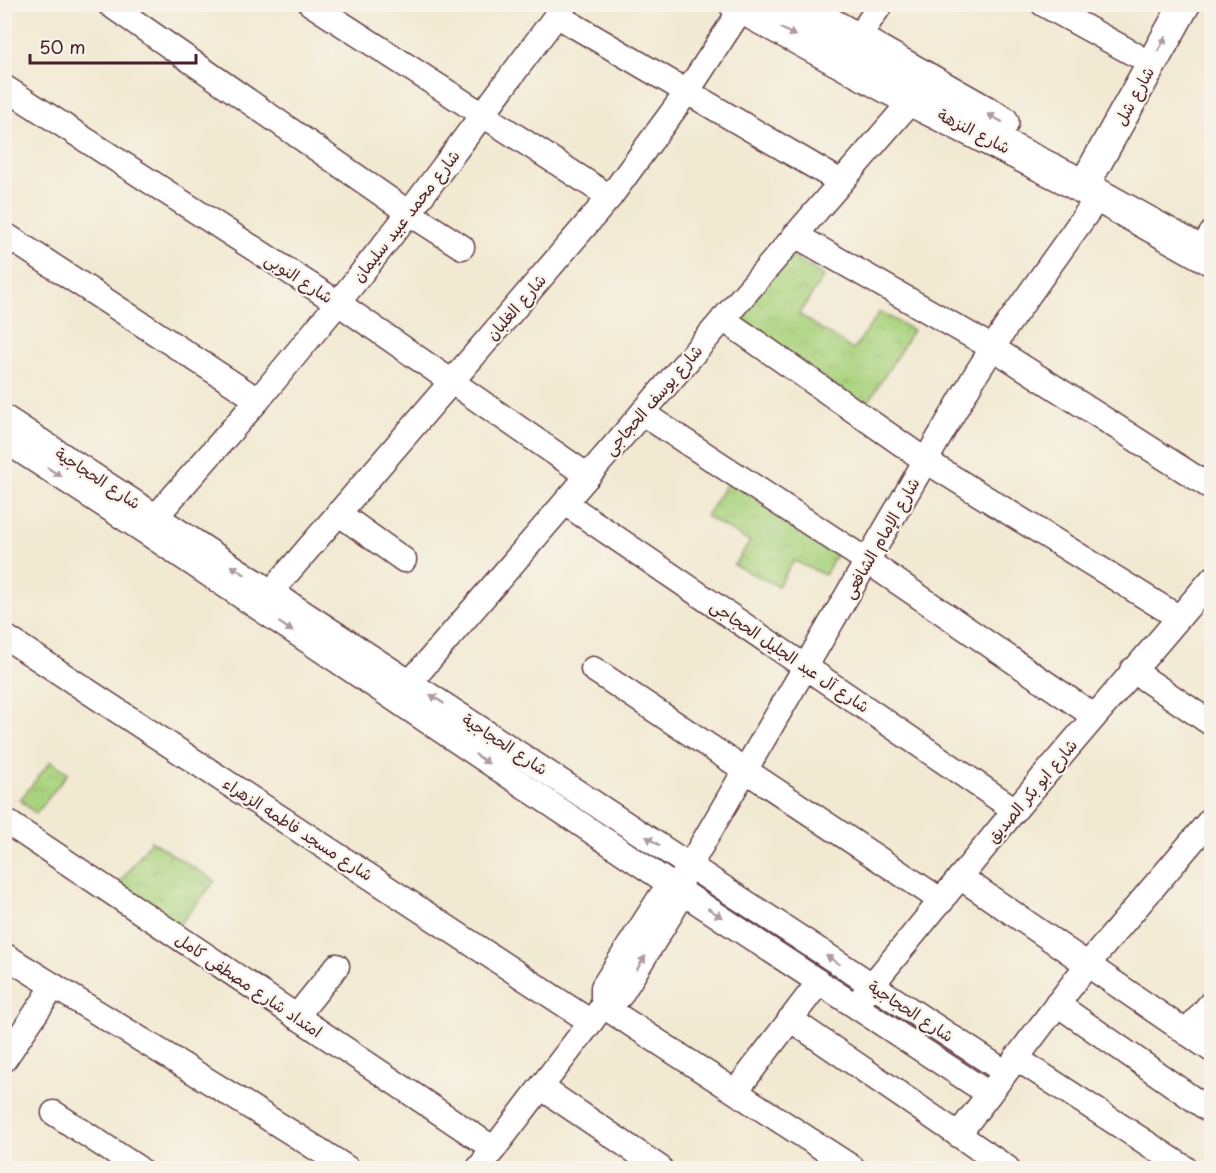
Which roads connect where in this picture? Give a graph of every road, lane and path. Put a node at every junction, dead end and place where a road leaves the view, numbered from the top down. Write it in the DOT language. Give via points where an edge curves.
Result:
graph roads {
  1 [pos="109,4"];
  2 [pos="311,4"];
  3 [pos="795,4"];
  4 [pos="881,4"];
  5 [pos="1043,4"];
  6 [pos="1161,4"];
  7 [pos="1185,4"];
  8 [pos="739,6"];
  9 [pos="561,10"];
  10 [pos="849,51"];
  11 [pos="1134,54"];
  12 [pos="4,87"];
  13 [pos="687,92"];
  14 [pos="912,100"];
  15 [pos="483,116"];
  16 [pos="1111,116"];
  17 [pos="1083,179"];
  18 [pos="841,182"];
  19 [pos="610,197"];
  20 [pos="409,213"];
  21 [pos="4,234"];
  22 [pos="795,235"];
  23 [pos="1209,243"];
  24 [pos="462,246"];
  25 [pos="338,303"];
  26 [pos="723,319"];
  27 [pos="993,348"];
  28 [pos="452,382"];
  29 [pos="258,400"];
  30 [pos="642,413"];
  31 [pos="4,417"];
  32 [pos="4,440"];
  33 [pos="926,461"];
  34 [pos="588,476"];
  35 [pos="1212,488"];
  36 [pos="565,503"];
  37 [pos="338,513"];
  38 [pos="150,524"];
  39 [pos="404,560"];
  40 [pos="867,561"];
  41 [pos="1212,579"];
  42 [pos="270,592"];
  43 [pos="1178,617"];
  44 [pos="4,636"];
  45 [pos="805,666"];
  46 [pos="593,669"];
  47 [pos="1132,670"];
  48 [pos="411,682"];
  49 [pos="395,700"];
  50 [pos="1094,716"];
  51 [pos="1212,724"];
  52 [pos="744,772"];
  53 [pos="1015,810"];
  54 [pos="1212,818"];
  55 [pos="4,820"];
  56 [pos="690,865"];
  57 [pos="960,877"];
  58 [pos="676,888"];
  59 [pos="942,901"];
  60 [pos="4,956"];
  61 [pos="1088,964"];
  62 [pos="337,966"];
  63 [pos="819,981"];
  64 [pos="872,985"];
  65 [pos="54,986"];
  66 [pos="1212,1002"];
  67 [pos="1057,1004"];
  68 [pos="855,1006"];
  69 [pos="597,1014"];
  70 [pos="296,1017"];
  71 [pos="790,1019"];
  72 [pos="1186,1033"];
  73 [pos="1212,1050"];
  74 [pos="4,1060"];
  75 [pos="1011,1065"];
  76 [pos="542,1088"];
  77 [pos="736,1091"];
  78 [pos="989,1094"];
  79 [pos="1212,1112"];
  80 [pos="54,1113"];
  81 [pos="958,1135"];
  82 [pos="494,1149"];
  83 [pos="138,1168"];
  84 [pos="347,1168"];
  85 [pos="479,1168"];
  86 [pos="657,1168"];
  87 [pos="853,1168"];
  88 [pos="1007,1168"];
  89 [pos="1185,1168"];
  1 -- 20 [label="street"];
  2 -- 15 [label="street"];
  3 -- 10 [label="main road, شارع النزهة"];
  4 -- 10 [label="street"];
  5 -- 11 [label="street"];
  6 -- 11 [label="street, شارع شل"];
  16 -- 7 [label="street, شارع شل, one-way"];
  8 -- 10 [label="main road, شارع النزهة, one-way"];
  8 -- 13 [label="street, شارع الغلبان"];
  9 -- 13 [label="street"];
  9 -- 15 [label="street, شارع محمد عبيد سليمان"];
  10 -- 14 [label="main road, شارع النزهة"];
  17 -- 10 [label="main road, شارع النزهة, one-way"];
  11 -- 16 [label="street, شارع شل"];
  12 -- 25 [label="street, شارع النوبى"];
  13 -- 18 [label="street"];
  13 -- 19 [label="street, شارع الغلبان"];
  14 -- 17 [label="main road, شارع النزهة"];
  14 -- 18 [label="street, شارع يوسف الحجاجى"];
  15 -- 19 [label="street"];
  15 -- 20 [label="street, شارع محمد عبيد سليمان"];
  16 -- 17 [label="street, شارع شل"];
  17 -- 23 [label="main road, شارع النزهة"];
  17 -- 27 [label="street, شارع الإمام الشافعى"];
  18 -- 22 [label="street, شارع يوسف الحجاجى"];
  19 -- 28 [label="street, شارع الغلبان"];
  20 -- 24 [label="street"];
  20 -- 25 [label="street, شارع محمد عبيد سليمان"];
  21 -- 29 [label="street"];
  22 -- 26 [label="street, شارع يوسف الحجاجى"];
  22 -- 27 [label="street"];
  25 -- 28 [label="street, شارع النوبى"];
  25 -- 29 [label="street, شارع محمد عبيد سليمان"];
  26 -- 30 [label="street, شارع يوسف الحجاجى"];
  26 -- 33 [label="street"];
  27 -- 33 [label="street, شارع الإمام الشافعى"];
  27 -- 35 [label="street"];
  28 -- 34 [label="street, شارع النوبى"];
  28 -- 37 [label="street, شارع الغلبان"];
  29 -- 38 [label="street, شارع محمد عبيد سليمان"];
  30 -- 34 [label="street, شارع يوسف الحجاجى"];
  30 -- 40 [label="street"];
  31 -- 38 [label="street, شارع الحجاجية"];
  32 -- 38 [label="street, شارع الحجاجية, one-way"];
  33 -- 40 [label="street, شارع الإمام الشافعى"];
  33 -- 43 [label="street"];
  34 -- 36 [label="street, شارع يوسف الحجاجى"];
  36 -- 45 [label="street, شارع آل عبد الجليل الحجاجى"];
  36 -- 48 [label="street, شارع يوسف الحجاجى"];
  37 -- 39 [label="street"];
  37 -- 42 [label="street, شارع الغلبان"];
  42 -- 38 [label="street, شارع الحجاجية, one-way"];
  38 -- 49 [label="street, شارع الحجاجية, one-way"];
  40 -- 45 [label="street, شارع الإمام الشافعى"];
  40 -- 50 [label="street"];
  41 -- 43 [label="street, شارع ابو بكر الصديق"];
  42 -- 48 [label="street, شارع الحجاجية"];
  43 -- 47 [label="street, شارع ابو بكر الصديق"];
  44 -- 69 [label="street, شارع مسجد فاطمه الزهراء"];
  45 -- 52 [label="street, شارع الإمام الشافعى"];
  45 -- 53 [label="street, شارع آل عبد الجليل الحجاجى"];
  46 -- 52 [label="street"];
  47 -- 50 [label="street, شارع ابو بكر الصديق"];
  47 -- 51 [label="street"];
  48 -- 49 [label="street, شارع يوسف الحجاجى"];
  56 -- 48 [label="street, شارع الحجاجية, one-way"];
  49 -- 58 [label="street, شارع الحجاجية, one-way"];
  50 -- 53 [label="street, شارع ابو بكر الصديق"];
  52 -- 56 [label="street, شارع الإمام الشافعى"];
  52 -- 59 [label="street"];
  53 -- 57 [label="street, شارع ابو بكر الصديق"];
  54 -- 61 [label="street"];
  55 -- 70 [label="street, امتداد شارع مصطفى كامل"];
  56 -- 58 [label="street, شارع الإمام الشافعى"];
  64 -- 56 [label="street, شارع الحجاجية, one-way"];
  57 -- 59 [label="street, شارع ابو بكر الصديق"];
  57 -- 61 [label="street"];
  58 -- 63 [label="street, شارع الحجاجية, one-way"];
  58 -- 69 [label="street, شارع الإمام الشافعى" via="676,904 620,996"];
  59 -- 64 [label="street, شارع ابو بكر الصديق"];
  60 -- 65 [label="street"];
  61 -- 67 [label="street"];
  61 -- 72 [label="street"];
  62 -- 70 [label="street"];
  63 -- 68 [label="street, شارع الحجاجية"];
  63 -- 71 [label="street"];
  64 -- 68 [label="street, شارع ابو بكر الصديق"];
  64 -- 75 [label="street, شارع الحجاجية"];
  65 -- 74 [label="street"];
  65 -- 84 [label="street"];
  66 -- 72 [label="street"];
  67 -- 75 [label="street"];
  67 -- 79 [label="street"];
  68 -- 78 [label="street, شارع الحجاجية"];
  69 -- 76 [label="street, شارع الإمام الشافعى"];
  69 -- 77 [label="street, شارع مسجد فاطمه الزهراء"];
  70 -- 82 [label="street, امتداد شارع مصطفى كامل"];
  71 -- 77 [label="street"];
  71 -- 81 [label="street"];
  72 -- 73 [label="street"];
  75 -- 78 [label="street"];
  75 -- 89 [label="street, شارع الحجاجية"];
  76 -- 82 [label="street, شارع الإمام الشافعى"];
  76 -- 86 [label="street"];
  77 -- 87 [label="street, شارع مسجد فاطمه الزهراء"];
  78 -- 81 [label="street"];
  80 -- 83 [label="street"];
  81 -- 88 [label="street"];
  82 -- 85 [label="street, شارع الإمام الشافعى"];
}
